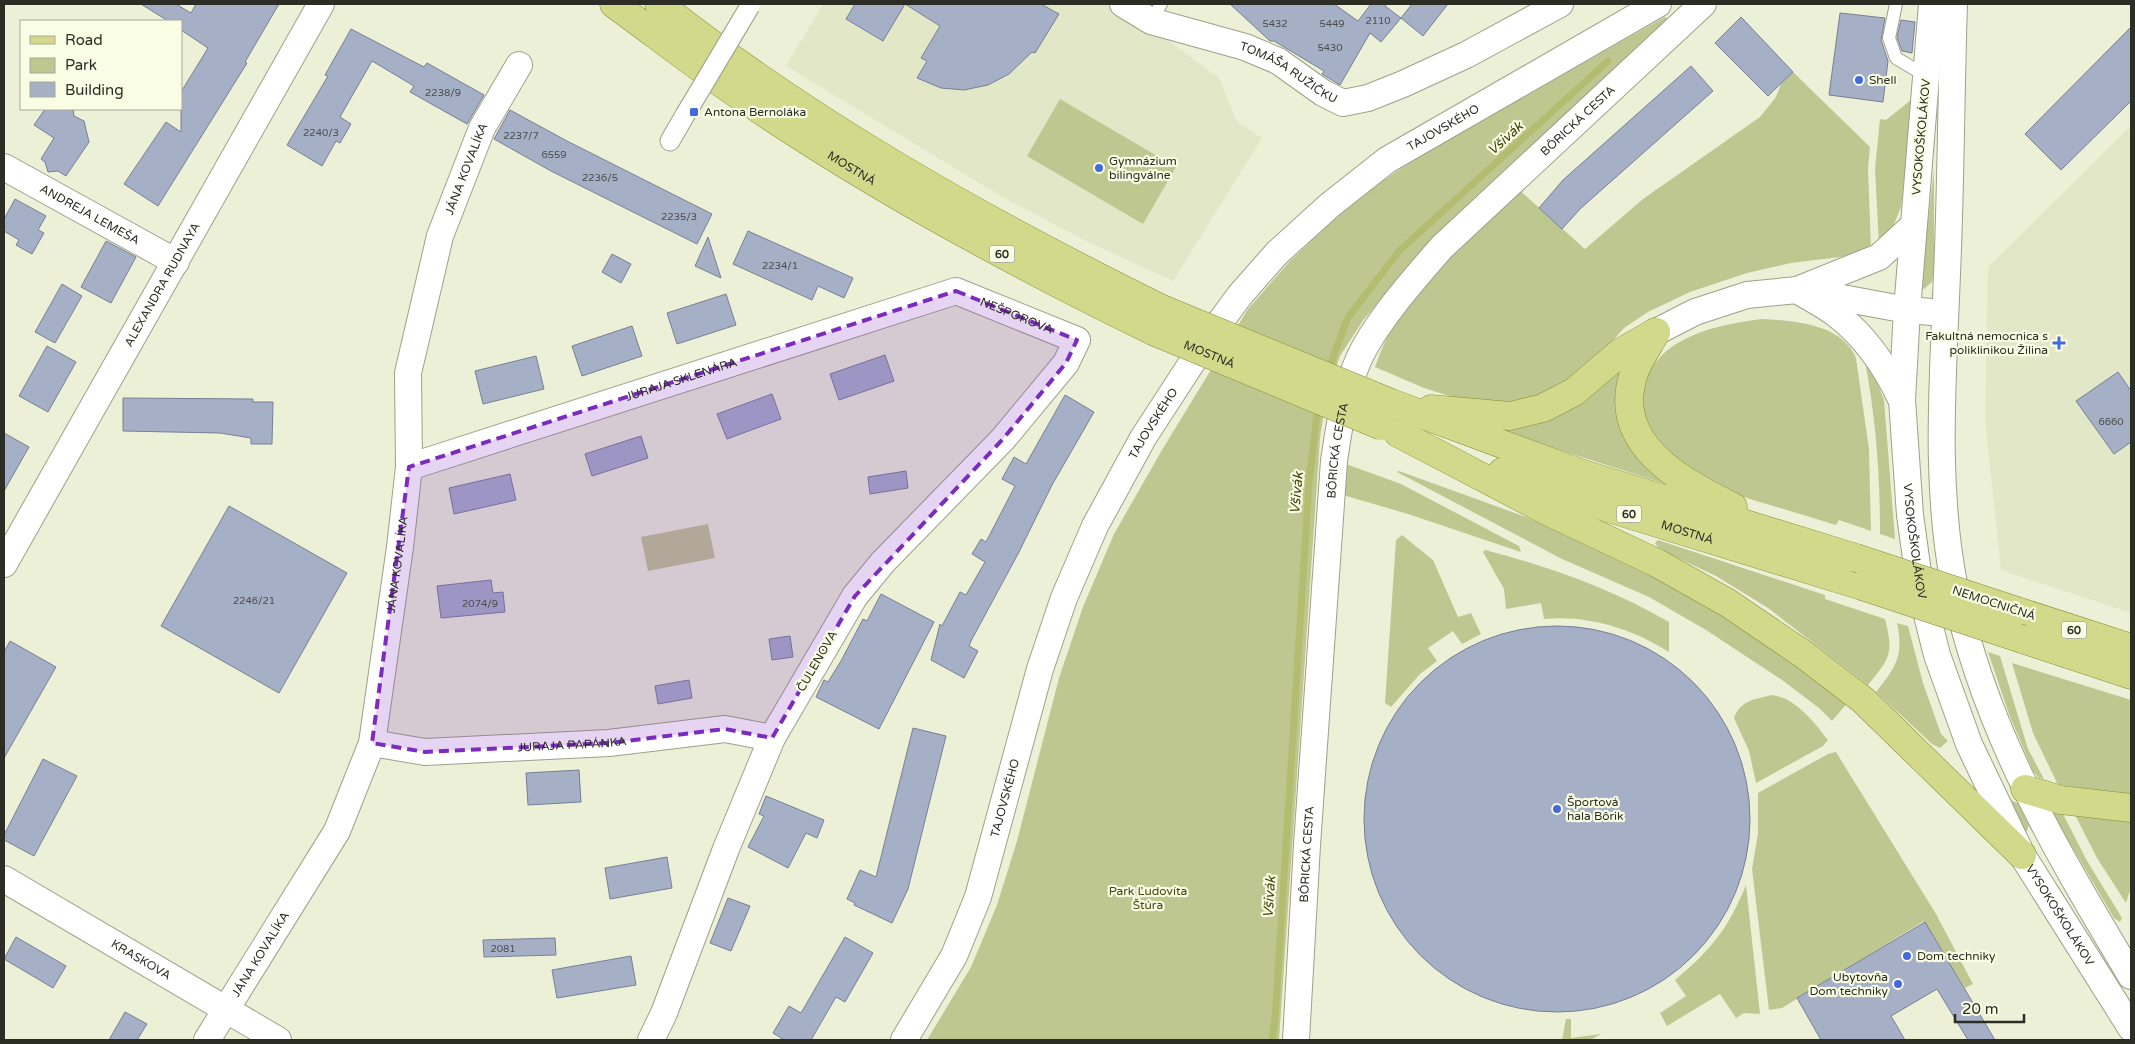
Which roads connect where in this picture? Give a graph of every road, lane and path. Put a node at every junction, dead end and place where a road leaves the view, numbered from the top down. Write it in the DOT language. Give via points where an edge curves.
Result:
graph roads {
  1 [pos="321,4"];
  2 [pos="614,4"];
  3 [pos="659,4"];
  4 [pos="1123,4"];
  5 [pos="1560,4"];
  6 [pos="1658,4"];
  7 [pos="1703,4"];
  8 [pos="1896,4"];
  9 [pos="1932,4"];
  10 [pos="1954,4"];
  11 [pos="750,5"];
  12 [pos="1156,12"];
  13 [pos="519,65"];
  14 [pos="1926,76"];
  15 [pos="670,141"];
  16 [pos="4,166"];
  17 [pos="1914,224"];
  18 [pos="176,262"];
  19 [pos="1797,290"];
  20 [pos="956,292"];
  21 [pos="1907,310"];
  22 [pos="1945,313"];
  23 [pos="1158,320"];
  24 [pos="1656,332"];
  25 [pos="1077,340"];
  26 [pos="1902,400"];
  27 [pos="1393,417"];
  28 [pos="408,468"];
  29 [pos="1809,544"];
  30 [pos="1856,558"];
  31 [pos="4,564"];
  32 [pos="1862,586"];
  33 [pos="2131,648"];
  34 [pos="2131,675"];
  35 [pos="772,738"];
  36 [pos="372,743"];
  37 [pos="1969,744"];
  38 [pos="2025,789"];
  39 [pos="2131,808"];
  40 [pos="2022,856"];
  41 [pos="4,879"];
  42 [pos="2131,976"];
  43 [pos="226,1010"];
  44 [pos="2131,1028"];
  45 [pos="207,1040"];
  46 [pos="278,1040"];
  47 [pos="651,1040"];
  48 [pos="904,1040"];
  49 [pos="1296,1040"];
  1 -- 18 [label="street, ALEXANDRA RUDNAYA"];
  2 -- 23 [label="main road, MOSTNÁ / 60" via="739,95 855,171 1040,275"];
  3 -- 23 [label="main road, MOSTNÁ / 60" via="783,94 870,150"];
  4 -- 12 [label="street, TOMÁŠA RUŽIČKU"];
  5 -- 12 [label="street, TOMÁŠA RUŽIČKU" via="1412,80 1368,98 1342,103 1278,61"];
  6 -- 48 [label="street, TAJOVSKÉHO" via="1387,160 1277,253 1240,295 1204,344 1143,438 1095,526 1064,598 1040,669 978,898 954,956"];
  7 -- 49 [label="street, BÔRICKÁ CESTA" via="1442,247 1408,287 1358,360 1342,405 1334,461"];
  8 -- 14 [label="lane" via="1889,38 1896,58"];
  9 -- 14 [label="street, VYSOKOŠKOLÁKOV"];
  10 -- 22 [label="street, VYSOKOŠKOLÁKOV"];
  11 -- 15 [label="street, bridge"];
  13 -- 28 [label="street, JÁNA KOVALÍKA" via="482,128 440,236 408,373"];
  14 -- 17 [label="street, VYSOKOŠKOLÁKOV"];
  16 -- 18 [label="street, ANDREJA LEMEŠA"];
  17 -- 19 [label="street" via="1879,257"];
  17 -- 21 [label="street, VYSOKOŠKOLÁKOV"];
  18 -- 31 [label="street, ALEXANDRA RUDNAYA"];
  19 -- 21 [label="street"];
  19 -- 24 [label="street" via="1748,295 1695,312"];
  19 -- 26 [label="street" via="1837,315 1869,347 1888,369"];
  20 -- 25 [label="street, NEŠPOROVA"];
  20 -- 28 [label="street, JURAJA SKLENÁRA"];
  21 -- 22 [label="street"];
  21 -- 26 [label="street, VYSOKOŠKOLÁKOV"];
  22 -- 38 [label="street, VYSOKOŠKOLÁKOV" via="1940,410 1944,509 1955,588 1970,648 1994,720"];
  23 -- 27 [label="main road, MOSTNÁ / 60, bridge"];
  24 -- 27 [label="main road" via="1621,352 1574,392 1543,408 1510,416"];
  24 -- 29 [label="main road" via="1634,372 1629,397 1640,440 1660,464 1691,486"];
  25 -- 35 [label="street, ČULENOVA" via="1066,363 1003,439 883,562 855,596"];
  26 -- 37 [label="street, VYSOKOŠKOLÁKOV" via="1910,515 1920,587 1937,655"];
  27 -- 29 [label="main road, MOSTNÁ / 60"];
  27 -- 32 [label="main road, MOSTNÁ / 60" via="1576,498"];
  27 -- 40 [label="main road" via="1547,511 1657,563 1728,602 1788,643 1863,700"];
  28 -- 36 [label="street, JÁNA KOVALÍKA"];
  29 -- 30 [label="main road, MOSTNÁ / 60"];
  30 -- 33 [label="main road, NEMOCNIČNÁ / 60, bridge"];
  32 -- 34 [label="main road, NEMOCNIČNÁ / 60, bridge"];
  35 -- 36 [label="street, JURAJA PAPÁNKA" via="726,729 609,743 425,752"];
  35 -- 47 [label="street, ČULENOVA"];
  36 -- 43 [label="street, JÁNA KOVALÍKA" via="337,831"];
  37 -- 38 [label="street" via="2001,776"];
  37 -- 40 [label="street, VYSOKOŠKOLÁKOV"];
  38 -- 39 [label="main road" via="2061,800"];
  38 -- 42 [label="street, VYSOKOŠKOLÁKOV"];
  40 -- 44 [label="street, VYSOKOŠKOLÁKOV"];
  41 -- 43 [label="street, KRASKOVA"];
  43 -- 45 [label="street, JÁNA KOVALÍKA"];
  43 -- 46 [label="street, KRASKOVA"];
}
